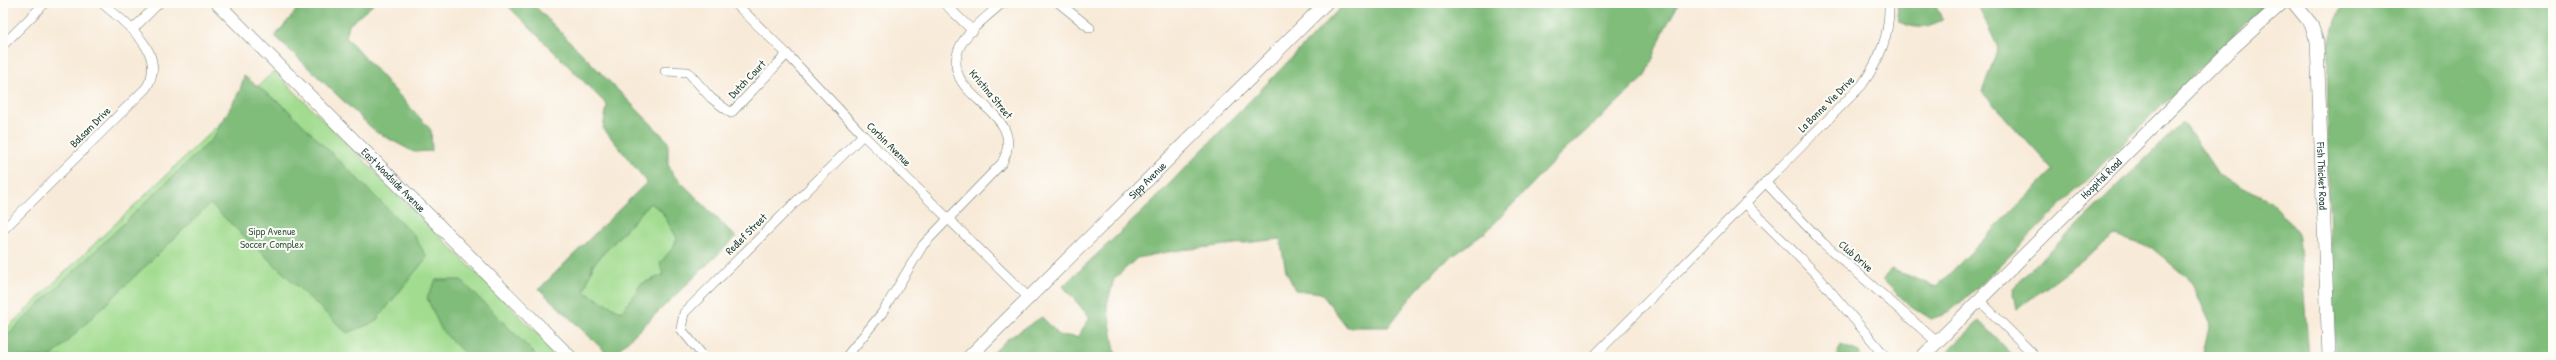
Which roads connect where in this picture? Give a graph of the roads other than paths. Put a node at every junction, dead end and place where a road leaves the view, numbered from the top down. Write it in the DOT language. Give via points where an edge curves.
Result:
graph roads {
  1 [pos="44,3"];
  2 [pos="102,3"];
  3 [pos="159,3"];
  4 [pos="217,3"];
  5 [pos="735,3"];
  6 [pos="944,3"];
  7 [pos="1002,3"];
  8 [pos="1059,3"];
  9 [pos="1326,3"];
  10 [pos="1888,3"];
  11 [pos="2282,3"];
  12 [pos="2294,3"];
  13 [pos="1090,28"];
  14 [pos="132,30"];
  15 [pos="973,31"];
  16 [pos="3,45"];
  17 [pos="787,54"];
  18 [pos="665,71"];
  19 [pos="862,135"];
  20 [pos="1765,182"];
  21 [pos="1745,203"];
  22 [pos="947,218"];
  23 [pos="3,230"];
  24 [pos="1029,298"];
  25 [pos="1979,300"];
  26 [pos="1937,342"];
  27 [pos="570,357"];
  28 [pos="704,357"];
  29 [pos="846,357"];
  30 [pos="969,357"];
  31 [pos="1593,357"];
  32 [pos="1886,357"];
  33 [pos="1922,357"];
  34 [pos="2036,357"];
  35 [pos="2329,357"];
  1 -- 16 [label="street"];
  2 -- 14 [label="street, Balsam Drive"];
  3 -- 14 [label="street"];
  4 -- 27 [label="street, East Woodside Avenue"];
  5 -- 17 [label="street, Corbin Avenue"];
  6 -- 15 [label="street"];
  7 -- 15 [label="street, Kristina Street"];
  8 -- 13 [label="street"];
  9 -- 24 [label="street, Sipp Avenue"];
  10 -- 20 [label="street, La Bonne Vie Drive" via="1889,20 1883,52 1866,80"];
  11 -- 25 [label="street, Hospital Road" via="2228,52"];
  12 -- 35 [label="street, Fish Thicket Road" via="2311,24 2317,42"];
  14 -- 23 [label="street, Balsam Drive" via="151,54 153,78 146,88"];
  15 -- 22 [label="street, Kristina Street" via="957,55 956,67 966,87 1004,127 1009,139 1008,152 1002,163"];
  17 -- 18 [label="street, Dutch Court" via="731,113 711,98 688,72"];
  17 -- 19 [label="street, Corbin Avenue"];
  19 -- 22 [label="street, Corbin Avenue"];
  19 -- 28 [label="street, Redlef Street" via="684,313 681,329"];
  20 -- 21 [label="street, La Bonne Vie Drive"];
  20 -- 26 [label="street, Club Drive" via="1823,242"];
  21 -- 31 [label="street, La Bonne Vie Drive"];
  21 -- 32 [label="street" via="1816,274"];
  22 -- 24 [label="street, Corbin Avenue"];
  22 -- 29 [label="street" via="923,245 882,313"];
  24 -- 30 [label="street, Sipp Avenue"];
  25 -- 26 [label="street, Hospital Road"];
  25 -- 34 [label="street"];
  26 -- 33 [label="street, Hospital Road"];
}
